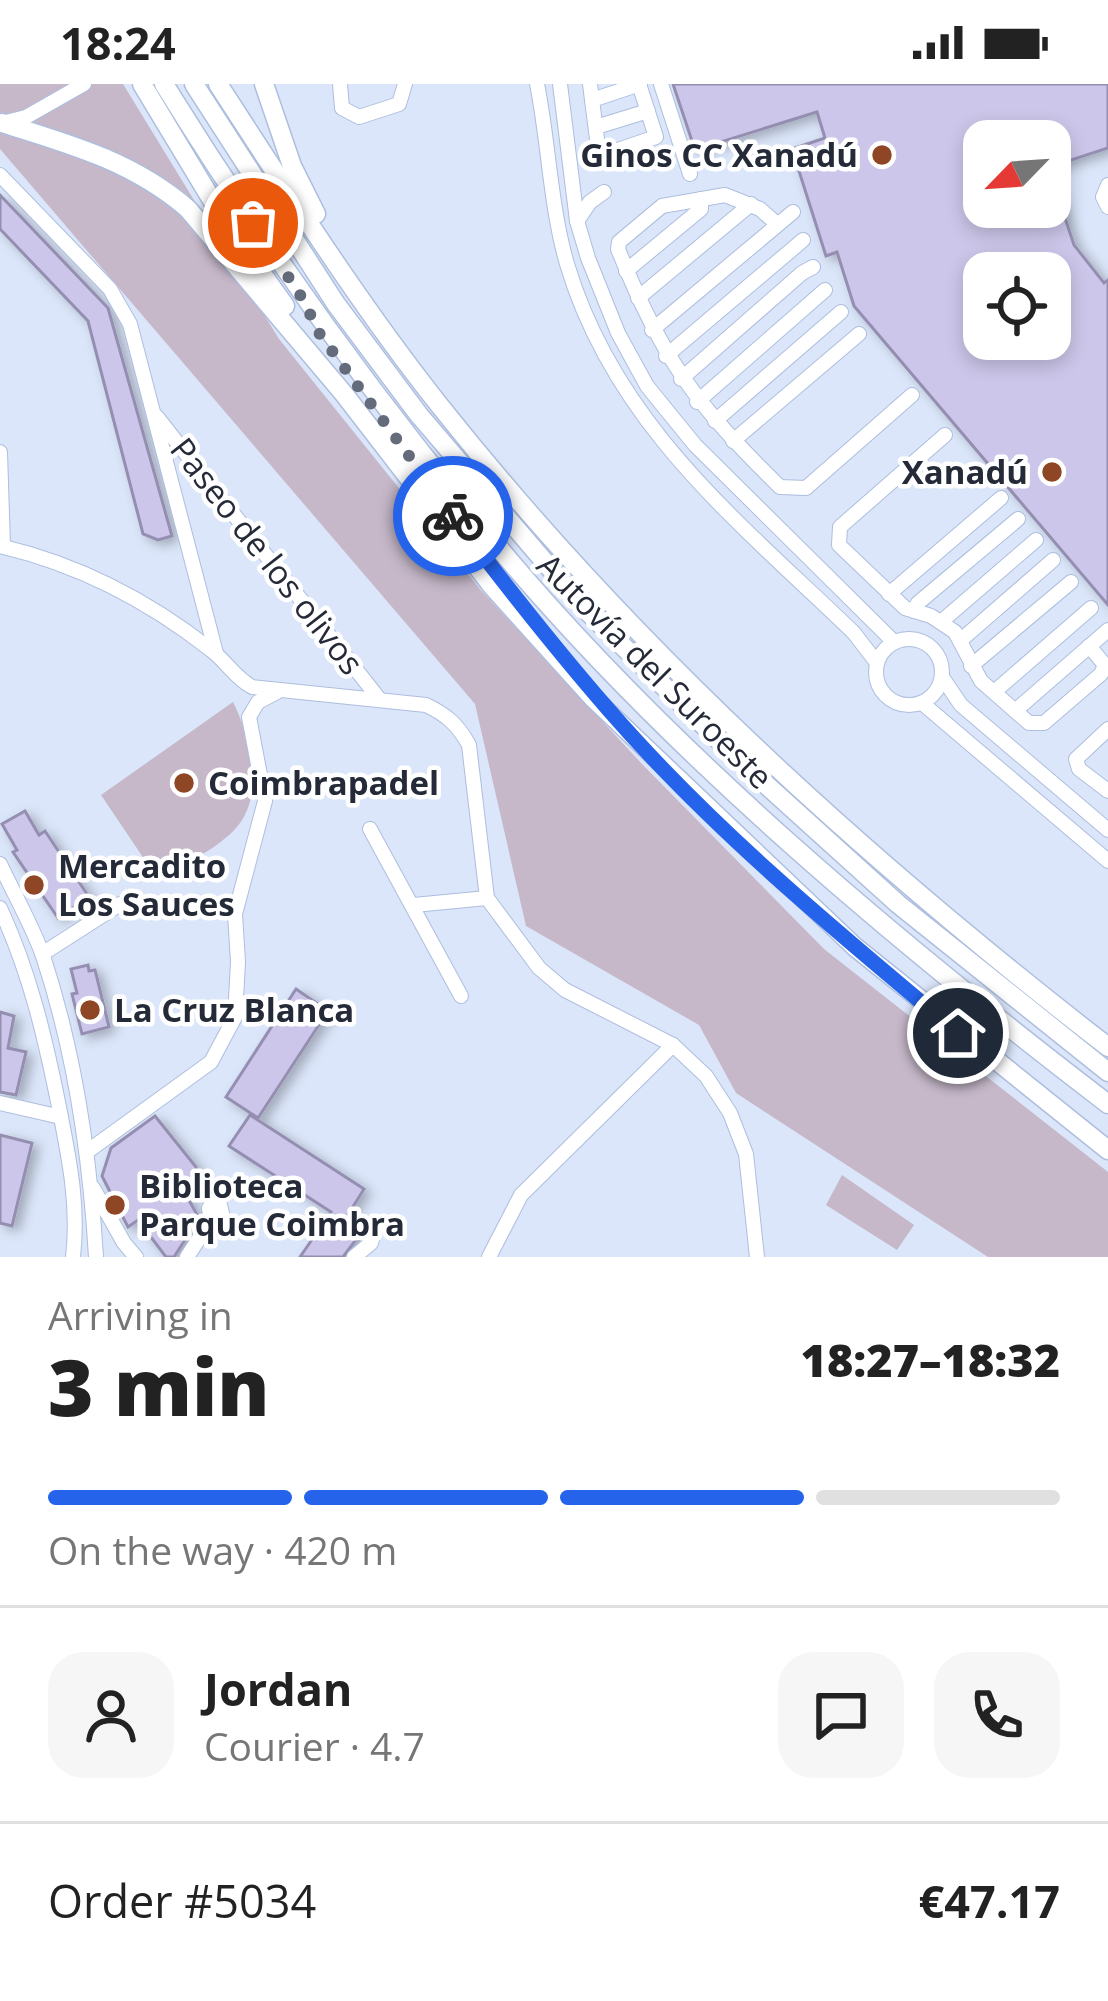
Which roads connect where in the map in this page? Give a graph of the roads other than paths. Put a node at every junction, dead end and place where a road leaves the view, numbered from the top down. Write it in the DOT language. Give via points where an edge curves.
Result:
graph roads {
  1 [pos="84,84"];
  2 [pos="142,84"];
  3 [pos="164,84"];
  4 [pos="194,84"];
  5 [pos="218,84"];
  6 [pos="264,84"];
  7 [pos="340,84"];
  8 [pos="405,84"];
  9 [pos="537,84"];
  10 [pos="560,84"];
  11 [pos="640,84"];
  12 [pos="662,84"];
  13 [pos="591,92"];
  14 [pos="648,111"];
  15 [pos="1,123"];
  16 [pos="596,127"];
  17 [pos="571,172"];
  18 [pos="690,174"];
  19 [pos="0,175"];
  20 [pos="1108,185"];
  21 [pos="701,199"];
  22 [pos="751,204"];
  23 [pos="1108,207"];
  24 [pos="793,212"];
  25 [pos="578,220"];
  26 [pos="776,224"];
  27 [pos="803,240"];
  28 [pos="813,267"];
  29 [pos="626,271"];
  30 [pos="353,287"];
  31 [pos="826,290"];
  32 [pos="638,298"];
  33 [pos="304,301"];
  34 [pos="841,312"];
  35 [pos="652,330"];
  36 [pos="860,334"];
  37 [pos="666,356"];
  38 [pos="681,380"];
  39 [pos="344,394"];
  40 [pos="912,395"];
  41 [pos="697,402"];
  42 [pos="153,411"];
  43 [pos="715,422"];
  44 [pos="945,435"];
  45 [pos="734,441"];
  46 [pos="0,452"];
  47 [pos="1001,498"];
  48 [pos="1018,519"];
  49 [pos="1036,540"];
  50 [pos="1,546"];
  51 [pos="1053,560"];
  52 [pos="1070,582"];
  53 [pos="889,594"];
  54 [pos="1091,608"];
  55 [pos="204,609"];
  56 [pos="914,611"];
  57 [pos="942,622"];
  58 [pos="1108,630"];
  59 [pos="186,632"];
  60 [pos="961,640"];
  61 [pos="894,642"];
  62 [pos="1089,646"];
  63 [pos="216,653"];
  64 [pos="877,663"];
  65 [pos="971,666"];
  66 [pos="233,676"];
  67 [pos="942,677"];
  68 [pos="277,692"];
  69 [pos="994,692"];
  70 [pos="380,700"];
  71 [pos="922,704"];
  72 [pos="604,706"];
  73 [pos="1015,711"];
  74 [pos="249,717"];
  75 [pos="1108,729"];
  76 [pos="1108,767"];
  77 [pos="1093,780"];
  78 [pos="1108,791"];
  79 [pos="370,829"];
  80 [pos="1108,830"];
  81 [pos="1108,861"];
  82 [pos="0,863"];
  83 [pos="487,898"];
  84 [pos="120,904"];
  85 [pos="414,904"];
  86 [pos="0,908"];
  87 [pos="42,954"];
  88 [pos="461,996"];
  89 [pos="673,1045"];
  90 [pos="1108,1047"];
  91 [pos="1108,1072"];
  92 [pos="0,1103"];
  93 [pos="1108,1104"];
  94 [pos="61,1117"];
  95 [pos="1108,1150"];
  96 [pos="88,1151"];
  97 [pos="91,1184"];
  98 [pos="211,1220"];
  99 [pos="376,1224"];
  100 [pos="73,1257"];
  101 [pos="96,1257"];
  102 [pos="136,1257"];
  103 [pos="187,1257"];
  104 [pos="354,1257"];
  105 [pos="489,1257"];
  106 [pos="758,1257"];
  1 -- 15 [label="street"];
  2 -- 39 [label="highway"];
  3 -- 33 [label="highway, Autovía del Suroeste"];
  4 -- 91 [label="highway, Autovía del Suroeste" via="336,304 585,609 898,904"];
  5 -- 30 [label="highway"];
  6 -- 30 [label="highway" via="292,166"];
  7 -- 8 [label="street" via="342,108 359,117 400,104"];
  9 -- 64 [label="street" via="568,265 634,407 684,470"];
  10 -- 17 [label="street"];
  11 -- 13 [label="street"];
  11 -- 14 [label="street"];
  12 -- 18 [label="street"];
  13 -- 16 [label="street"];
  14 -- 16 [label="street"];
  14 -- 16 [label="street" via="656,136 609,153 598,148"];
  15 -- 39 [label="highway" via="115,160 165,189"];
  17 -- 25 [label="street"];
  17 -- 25 [label="street" via="604,192"];
  19 -- 42 [label="street" via="110,289 130,324"];
  20 -- 23 [label="street"];
  21 -- 22 [label="street" via="725,195"];
  21 -- 29 [label="street" via="700,209"];
  21 -- 29 [label="street" via="662,206 619,242"];
  22 -- 26 [label="street"];
  22 -- 32 [label="street"];
  24 -- 26 [label="street"];
  25 -- 61 [label="street" via="600,293 647,386 726,477"];
  26 -- 35 [label="street"];
  27 -- 37 [label="street"];
  28 -- 38 [label="street"];
  29 -- 32 [label="street"];
  30 -- 90 [label="highway" via="510,492 653,648 912,887"];
  31 -- 41 [label="street"];
  32 -- 35 [label="street"];
  33 -- 72 [label="highway" via="375,412"];
  33 -- 93 [label="highway, Autovía del Suroeste" via="506,557 630,689 886,925"];
  34 -- 43 [label="street"];
  35 -- 37 [label="street"];
  36 -- 45 [label="street"];
  37 -- 38 [label="street"];
  38 -- 41 [label="street"];
  39 -- 72 [label="highway" via="492,586"];
  40 -- 45 [label="street" via="806,488 780,488"];
  41 -- 43 [label="street"];
  42 -- 55 [label="street"];
  42 -- 70 [label="street, Paseo de los olivos"];
  43 -- 45 [label="street"];
  44 -- 53 [label="street" via="840,527 839,545"];
  46 -- 50 [label="street"];
  47 -- 53 [label="street"];
  48 -- 56 [label="street"];
  49 -- 57 [label="street"];
  50 -- 59 [label="street" via="101,579"];
  51 -- 60 [label="street"];
  52 -- 65 [label="street"];
  53 -- 56 [label="street"];
  54 -- 69 [label="street"];
  55 -- 59 [label="street"];
  55 -- 63 [label="street"];
  56 -- 57 [label="street"];
  57 -- 60 [label="street"];
  58 -- 62 [label="street"];
  59 -- 63 [label="street"];
  60 -- 65 [label="street"];
  61 -- 64 [label="street"];
  61 -- 67 [label="street" via="924,643"];
  62 -- 73 [label="street"];
  62 -- 73 [label="street" via="1105,664 1101,674 1044,723"];
  63 -- 66 [label="street"];
  64 -- 71 [label="street" via="878,684 891,701"];
  65 -- 69 [label="street"];
  66 -- 68 [label="street"];
  66 -- 74 [label="street"];
  67 -- 71 [label="street"];
  67 -- 80 [label="street" via="961,705"];
  68 -- 70 [label="street"];
  68 -- 74 [label="street"];
  69 -- 73 [label="street"];
  70 -- 83 [label="street" via="445,713 469,746"];
  71 -- 81 [label="street"];
  72 -- 95 [label="highway" via="855,947"];
  74 -- 96 [label="street" via="265,801 236,914 235,1017 211,1062"];
  75 -- 77 [label="street" via="1076,759"];
  76 -- 77 [label="street"];
  77 -- 78 [label="street"];
  79 -- 85 [label="street"];
  82 -- 87 [label="street"];
  83 -- 85 [label="street"];
  83 -- 89 [label="street" via="539,968 565,989"];
  84 -- 87 [label="street"];
  85 -- 88 [label="street"];
  86 -- 94 [label="street" via="44,1028"];
  87 -- 96 [label="street"];
  89 -- 105 [label="street" via="521,1195"];
  89 -- 106 [label="street" via="730,1113 746,1154"];
  92 -- 94 [label="street"];
  94 -- 100 [label="street" via="74,1185"];
  96 -- 97 [label="street"];
  97 -- 101 [label="street"];
  97 -- 102 [label="street"];
  98 -- 103 [label="street"];
  99 -- 104 [label="street" via="371,1243"];
}
